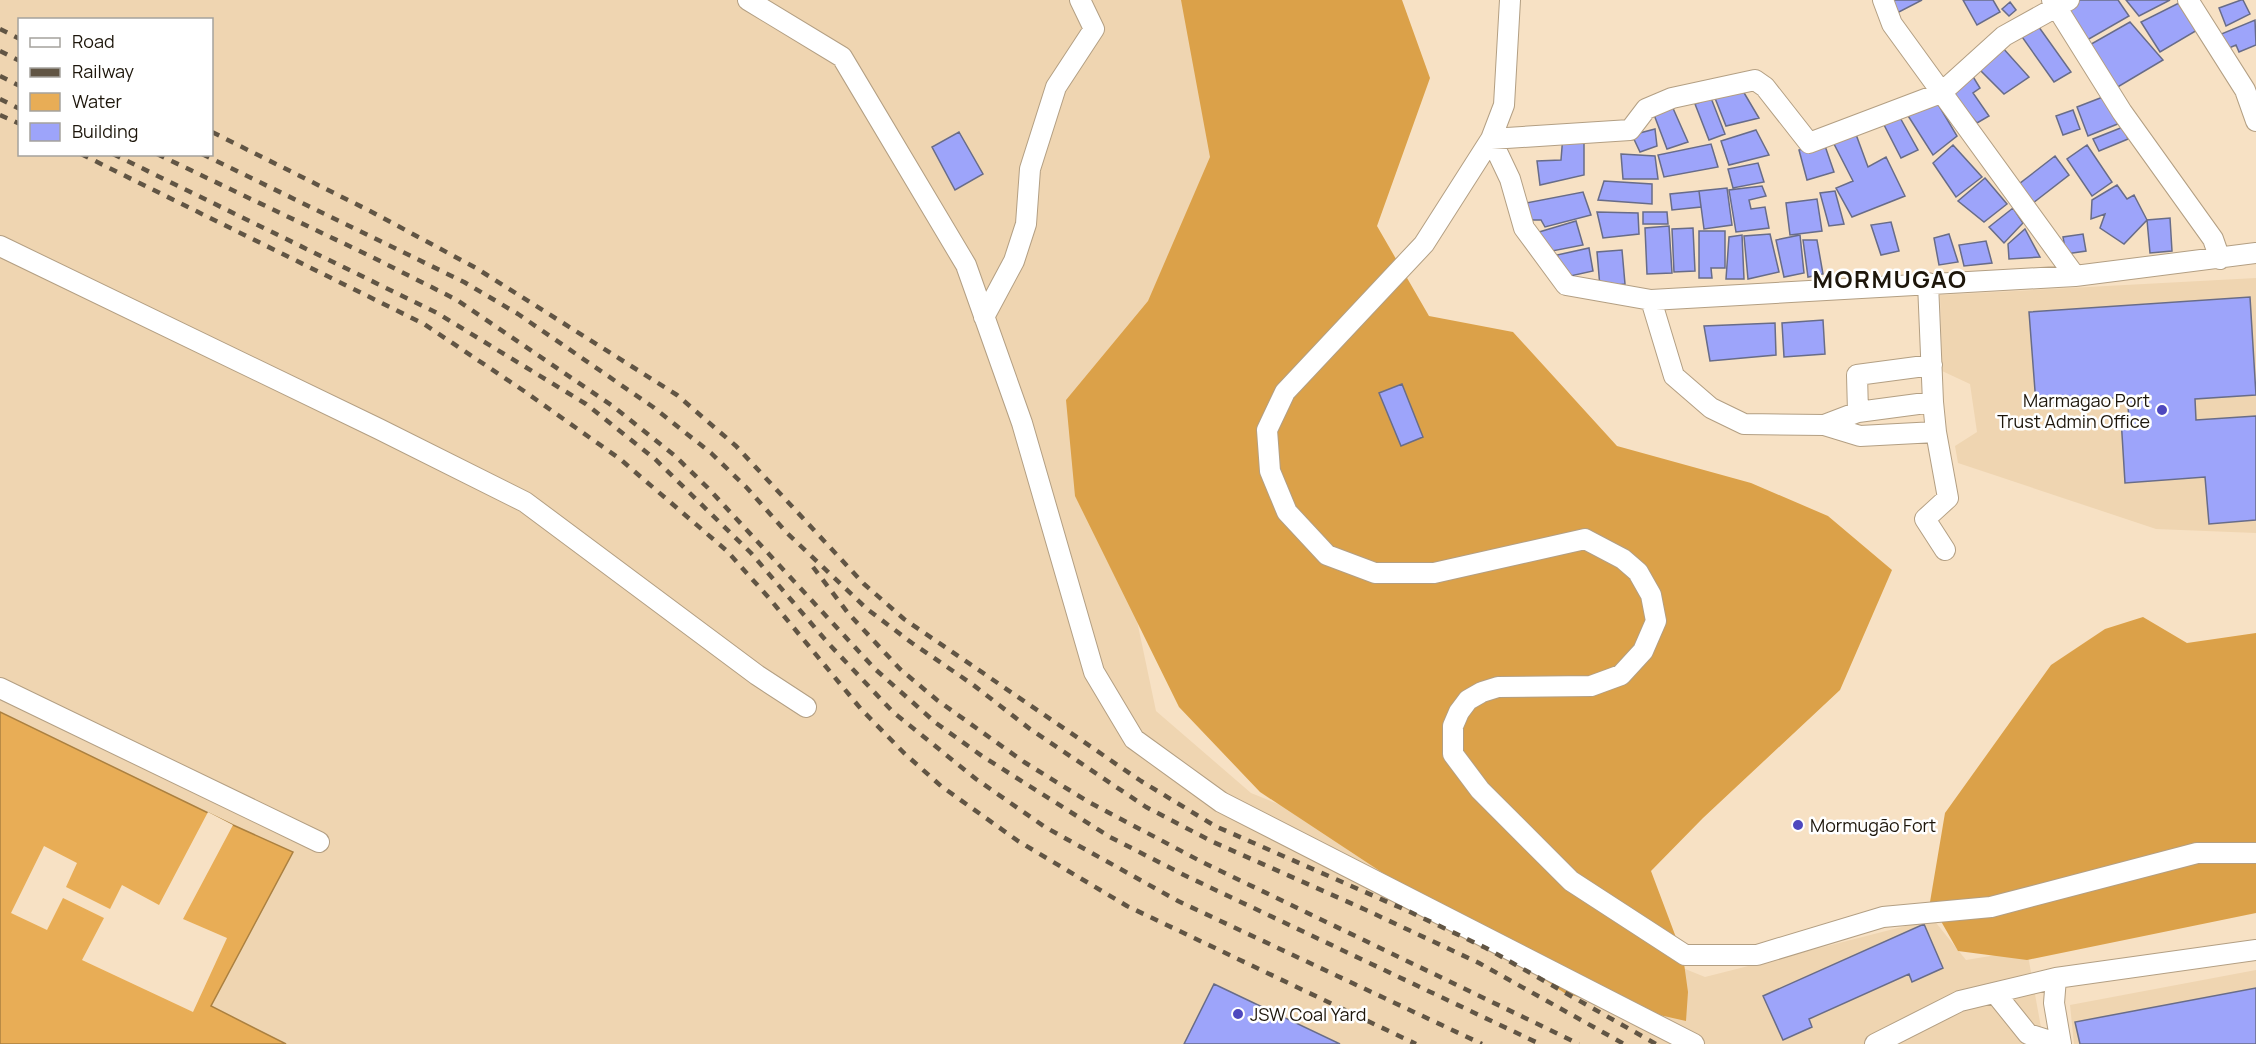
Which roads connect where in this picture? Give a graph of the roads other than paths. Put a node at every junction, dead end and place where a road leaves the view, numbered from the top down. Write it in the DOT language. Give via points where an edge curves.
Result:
graph roads {
  1 [pos="748,0"];
  2 [pos="1080,0"];
  3 [pos="1510,0"];
  4 [pos="1883,0"];
  5 [pos="2188,0"];
  6 [pos="2058,3"];
  7 [pos="1941,93"];
  8 [pos="2256,121"];
  9 [pos="1491,139"];
  10 [pos="0,246"];
  11 [pos="2256,253"];
  12 [pos="2220,259"];
  13 [pos="2075,276"];
  14 [pos="1928,283"];
  15 [pos="1650,300"];
  16 [pos="984,317"];
  17 [pos="1932,365"];
  18 [pos="1933,402"];
  19 [pos="1858,412"];
  20 [pos="1824,425"];
  21 [pos="1936,432"];
  22 [pos="1945,550"];
  23 [pos="0,688"];
  24 [pos="806,707"];
  25 [pos="319,842"];
  26 [pos="2256,853"];
  27 [pos="2256,950"];
  28 [pos="2056,978"];
  29 [pos="1995,993"];
  30 [pos="1694,1044"];
  31 [pos="1875,1044"];
  32 [pos="2061,1044"];
  1 -- 16 [label="street" via="842,57 966,265"];
  2 -- 16 [label="street" via="1094,29 1056,87 1030,169 1026,225 1014,261"];
  3 -- 9 [label="street" via="1504,105"];
  4 -- 7 [label="street" via="1892,24"];
  5 -- 8 [label="street" via="2245,90"];
  6 -- 7 [label="street" via="2004,36"];
  6 -- 12 [label="street" via="2122,112 2213,239"];
  7 -- 9 [label="street" via="1809,143 1765,87 1755,80 1672,98 1646,109 1630,130"];
  7 -- 13 [label="street"];
  9 -- 15 [label="street" via="1510,179 1524,228 1566,285"];
  9 -- 26 [label="street" via="1424,244 1285,392 1267,430 1270,471 1287,512 1327,555 1375,573 1434,573 1585,539 1623,559 1638,573 1651,595 1656,621 1643,651 1621,675 1591,686 1490,689 1468,700 1453,726 1453,754 1473,781 1571,881 1685,955 1757,955 1884,917 1991,907 2197,853"];
  10 -- 24 [label="street" via="525,502 757,675"];
  11 -- 12 [label="street"];
  12 -- 13 [label="street"];
  13 -- 14 [label="street"];
  14 -- 15 [label="street"];
  14 -- 17 [label="street"];
  15 -- 20 [label="street" via="1674,375 1711,408 1744,424"];
  16 -- 30 [label="street" via="1022,423 1094,672 1134,739 1221,802"];
  17 -- 18 [label="street"];
  17 -- 19 [label="street" via="1857,375"];
  18 -- 19 [label="street"];
  18 -- 21 [label="street"];
  19 -- 20 [label="street"];
  20 -- 21 [label="street" via="1860,436"];
  21 -- 22 [label="street" via="1948,498 1925,519"];
  23 -- 25 [label="street"];
  27 -- 28 [label="street"];
  28 -- 29 [label="street"];
  28 -- 32 [label="street" via="2054,1003"];
  29 -- 31 [label="street" via="1960,1001"];
  29 -- 32 [label="street" via="2028,1034"];
}
